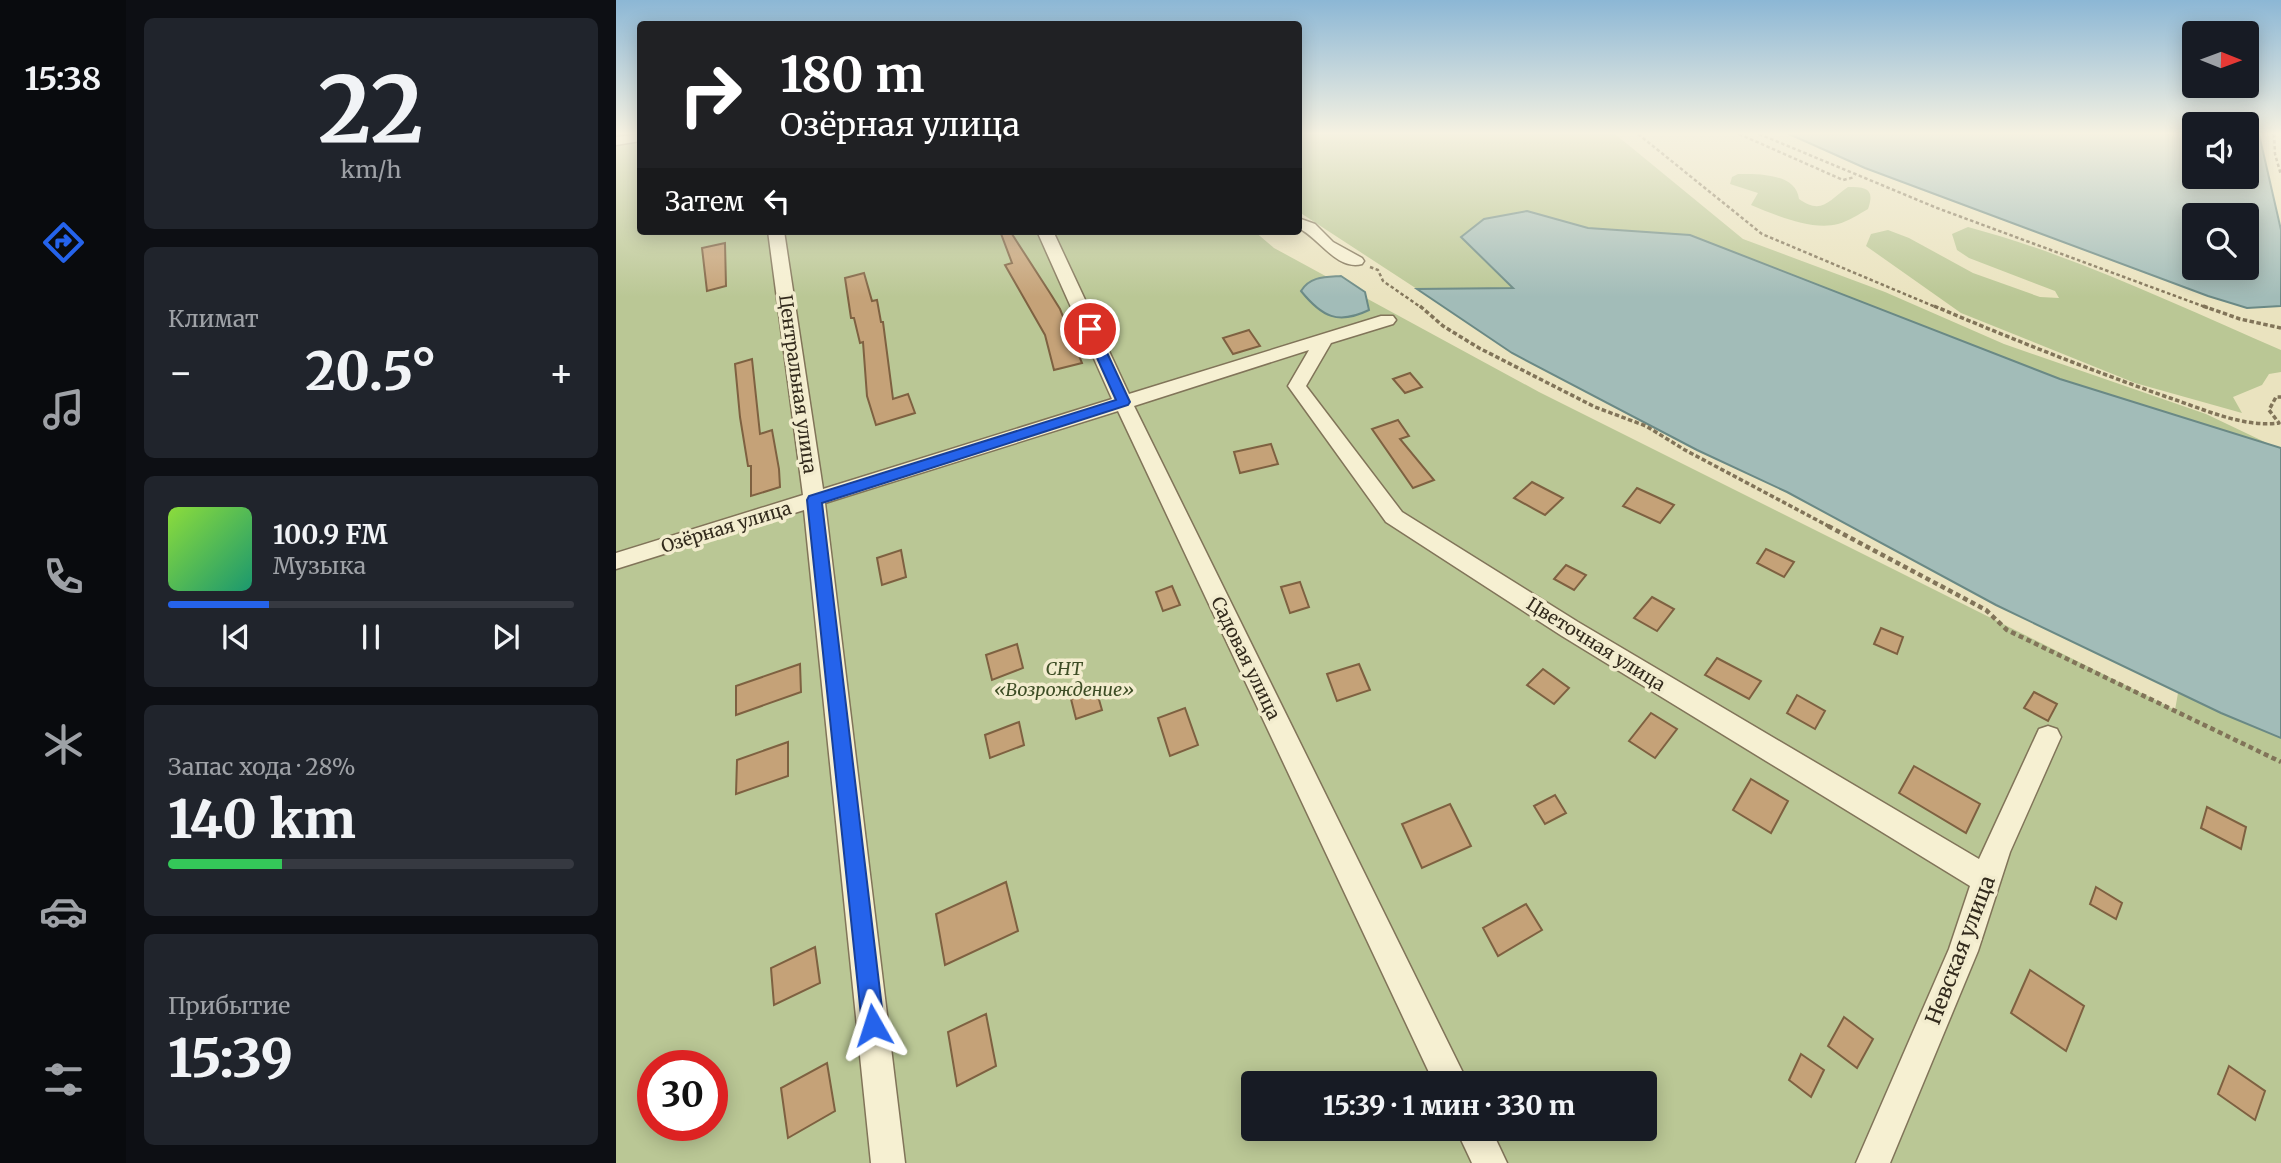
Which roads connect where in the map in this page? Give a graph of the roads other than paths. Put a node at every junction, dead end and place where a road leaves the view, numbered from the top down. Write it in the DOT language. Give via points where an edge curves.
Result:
graph roads {
  1 [pos="1302,224"];
  2 [pos="777,235"];
  3 [pos="1047,235"];
  4 [pos="1356,261"];
  5 [pos="1387,320"];
  6 [pos="1321,340"];
  7 [pos="1123,402"];
  8 [pos="814,500"];
  9 [pos="616,561"];
  10 [pos="2048,737"];
  11 [pos="1986,879"];
  12 [pos="1445,1071"];
  13 [pos="1479,1141"];
  14 [pos="888,1163"];
  15 [pos="1490,1163"];
  16 [pos="1873,1163"];
  1 -- 4 [label="street"];
  2 -- 8 [label="street, Центральная улица"];
  3 -- 7 [label="street, Садовая улица"];
  5 -- 6 [label="street, Озёрная улица"];
  6 -- 7 [label="street, Озёрная улица"];
  6 -- 11 [label="street, Цветочная улица" via="1297,386 1394,517 1570,629"];
  7 -- 8 [label="street, Озёрная улица"];
  7 -- 12 [label="street, Садовая улица"];
  8 -- 9 [label="street, Озёрная улица"];
  8 -- 14 [label="street, Центральная улица"];
  10 -- 11 [label="street, Невская улица"];
  11 -- 16 [label="street, Невская улица" via="1963,951"];
  13 -- 15 [label="street"];
}
